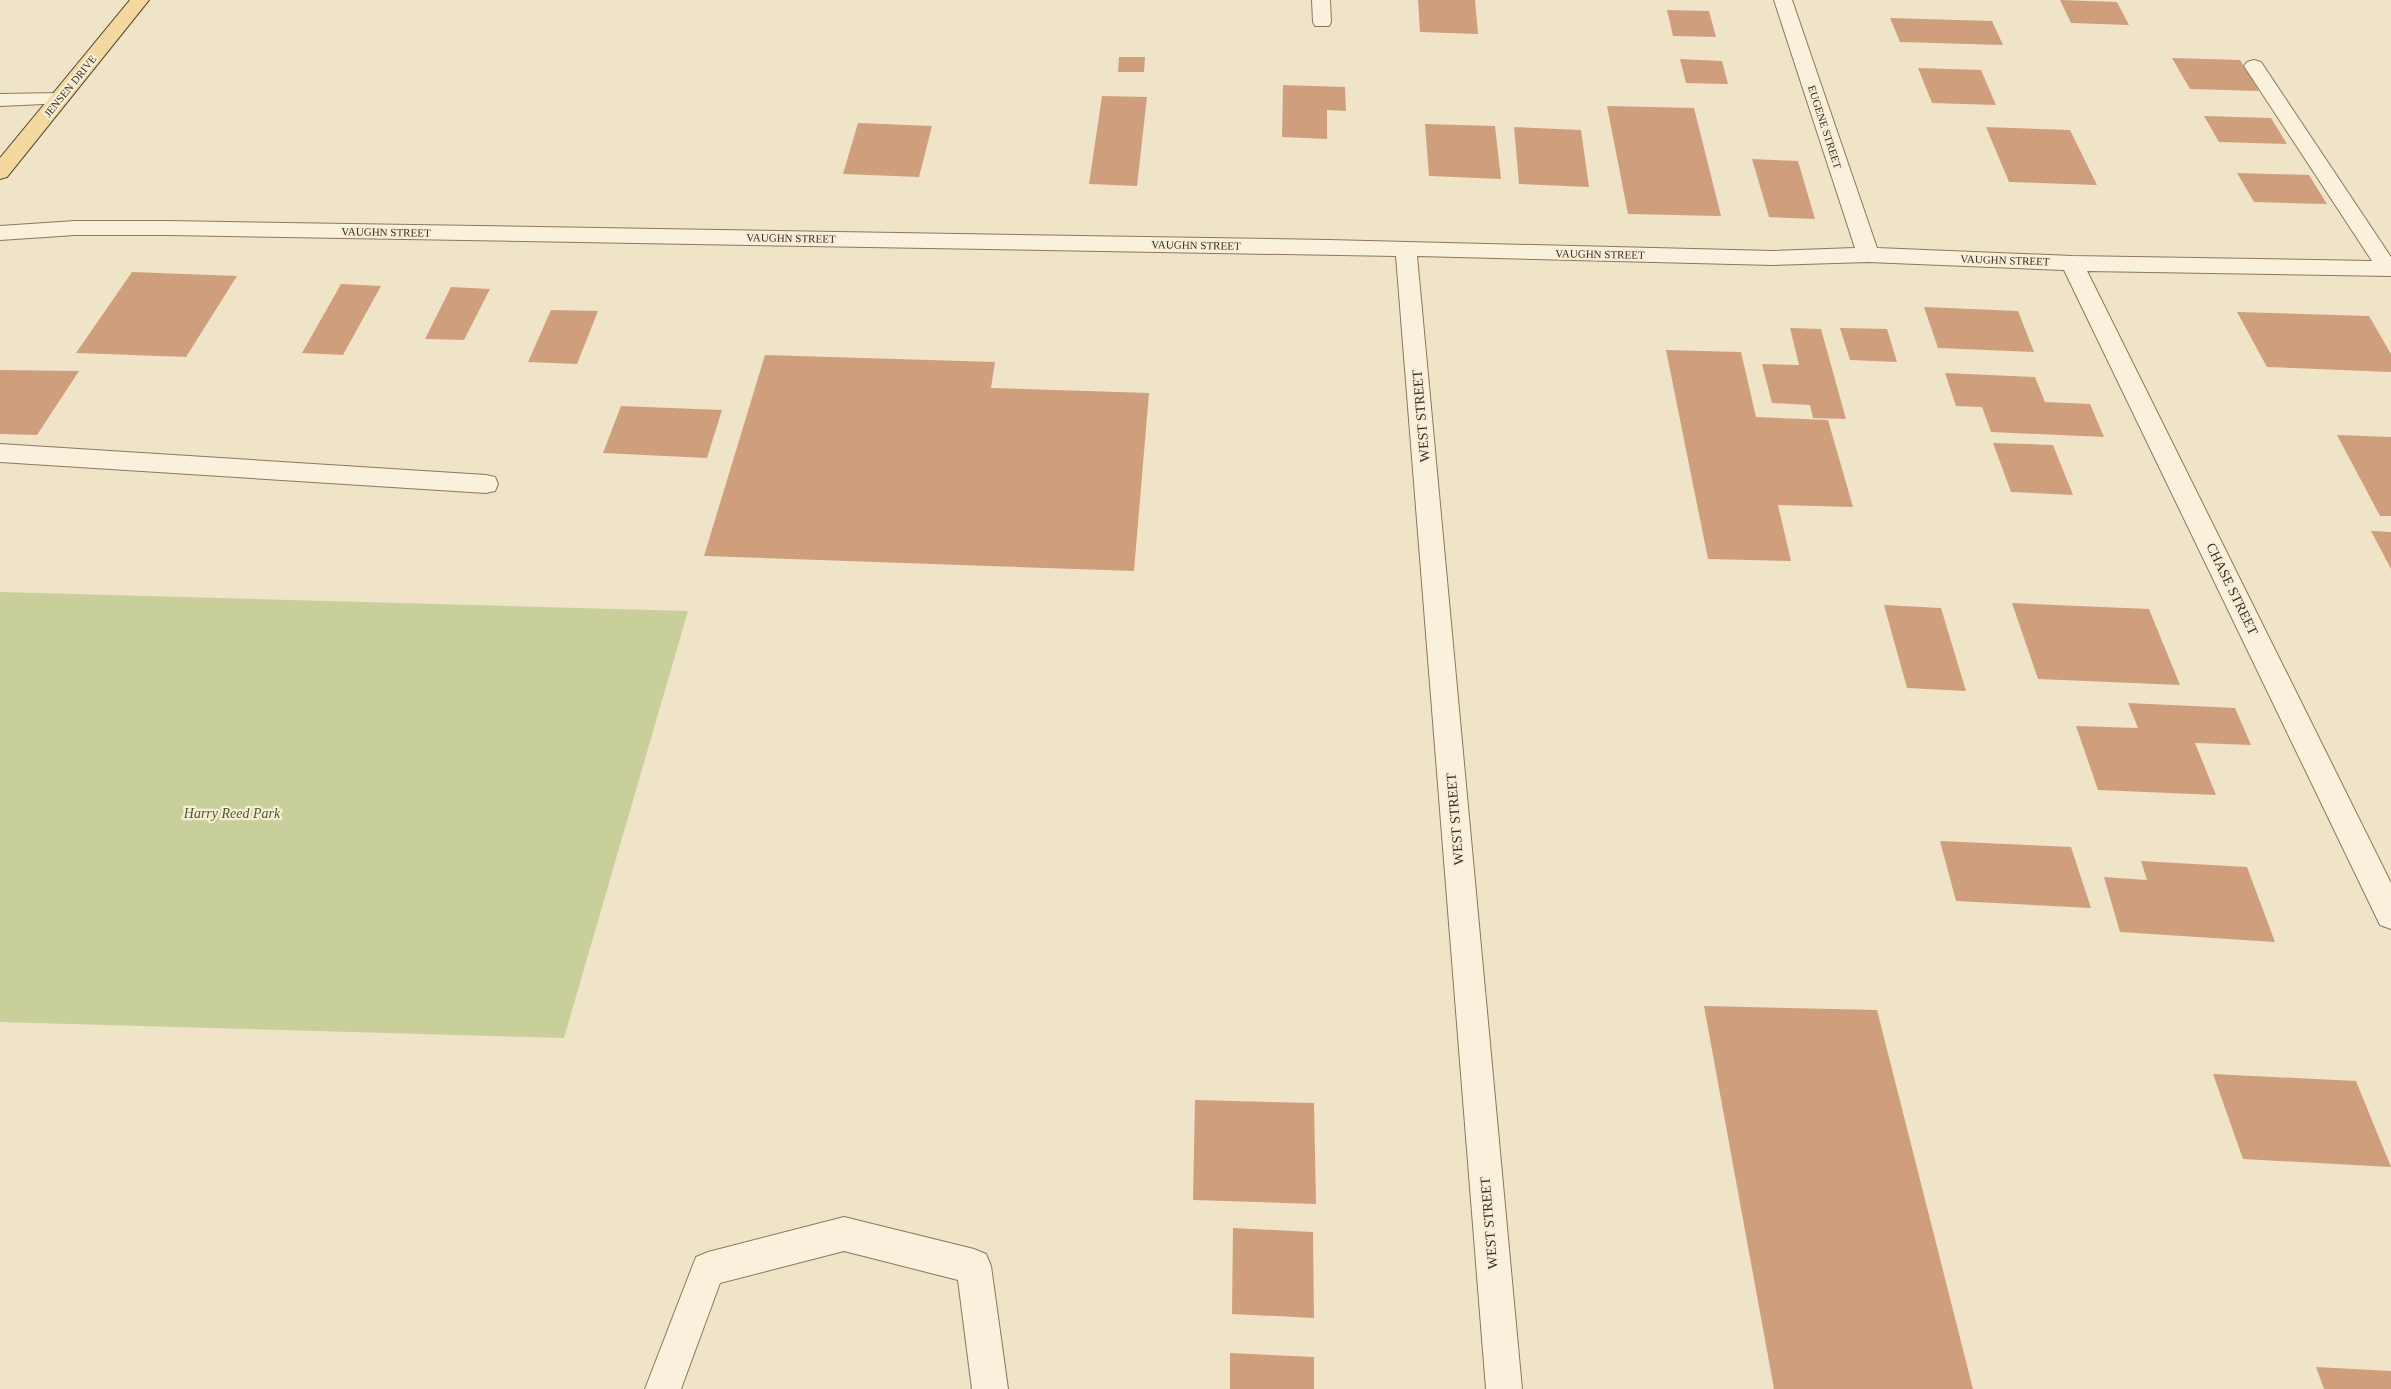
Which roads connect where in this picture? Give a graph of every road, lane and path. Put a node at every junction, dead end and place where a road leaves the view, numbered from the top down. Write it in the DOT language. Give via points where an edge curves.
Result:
graph roads {
  1 [pos="140,0"];
  2 [pos="1321,0"];
  3 [pos="1783,0"];
  4 [pos="1322,22"];
  5 [pos="2254,66"];
  6 [pos="0,100"];
  7 [pos="59,100"];
  8 [pos="0,172"];
  9 [pos="0,233"];
  10 [pos="1406,250"];
  11 [pos="1868,255"];
  12 [pos="2072,263"];
  13 [pos="2390,269"];
  14 [pos="0,453"];
  15 [pos="486,484"];
  16 [pos="2391,915"];
  17 [pos="663,1389"];
  18 [pos="990,1389"];
  19 [pos="1504,1389"];
  1 -- 7 [label="main road, JENSEN DRIVE"];
  2 -- 4 [label="street"];
  3 -- 11 [label="street, EUGENE STREET"];
  5 -- 13 [label="street"];
  6 -- 7 [label="street"];
  7 -- 8 [label="main road, JENSEN DRIVE"];
  9 -- 10 [label="street, VAUGHN STREET" via="75,228 168,228"];
  10 -- 11 [label="street, VAUGHN STREET" via="1773,258"];
  10 -- 19 [label="street, WEST STREET"];
  11 -- 12 [label="street, VAUGHN STREET"];
  12 -- 13 [label="street, VAUGHN STREET"];
  12 -- 16 [label="street, CHASE STREET"];
  14 -- 15 [label="street"];
  17 -- 18 [label="street" via="708,1269 844,1234 974,1266"];
}
